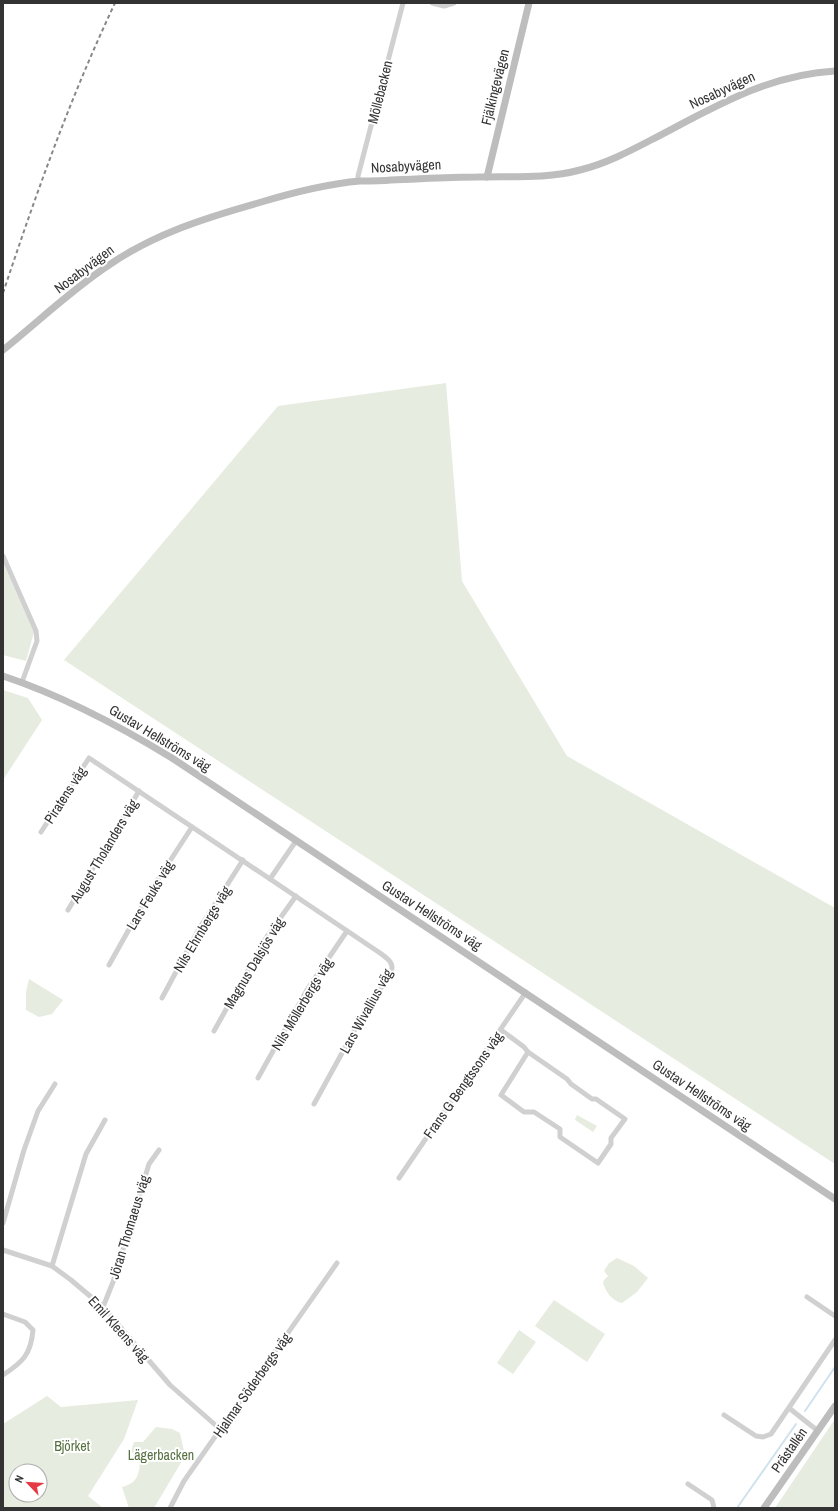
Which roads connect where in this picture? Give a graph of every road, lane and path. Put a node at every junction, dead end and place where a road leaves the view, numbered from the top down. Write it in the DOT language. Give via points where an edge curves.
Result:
graph roads {
  1 [pos="403,3"];
  2 [pos="432,3"];
  3 [pos="454,3"];
  4 [pos="529,3"];
  5 [pos="835,71"];
  6 [pos="487,177"];
  7 [pos="358,181"];
  8 [pos="3,350"];
  9 [pos="3,556"];
  10 [pos="3,676"];
  11 [pos="22,682"];
  12 [pos="89,758"];
  13 [pos="139,791"];
  14 [pos="192,827"];
  15 [pos="41,832"];
  16 [pos="296,841"];
  17 [pos="243,860"];
  18 [pos="270,879"];
  19 [pos="296,896"];
  20 [pos="68,910"];
  21 [pos="348,932"];
  22 [pos="109,965"];
  23 [pos="526,992"];
  24 [pos="162,998"];
  25 [pos="501,1030"];
  26 [pos="214,1032"];
  27 [pos="528,1052"];
  28 [pos="258,1078"];
  29 [pos="55,1084"];
  30 [pos="314,1104"];
  31 [pos="105,1120"];
  32 [pos="159,1150"];
  33 [pos="399,1178"];
  34 [pos="835,1199"];
  35 [pos="3,1224"];
  36 [pos="3,1250"];
  37 [pos="337,1263"];
  38 [pos="52,1266"];
  39 [pos="807,1297"];
  40 [pos="103,1307"];
  41 [pos="3,1314"];
  42 [pos="835,1316"];
  43 [pos="835,1340"];
  44 [pos="3,1375"];
  45 [pos="835,1406"];
  46 [pos="789,1408"];
  47 [pos="724,1415"];
  48 [pos="221,1430"];
  49 [pos="818,1431"];
  50 [pos="688,1484"];
  51 [pos="170,1508"];
  52 [pos="714,1508"];
  53 [pos="764,1508"];
  1 -- 7 [label="street, Möllebacken"];
  2 -- 3 [label="street" via="444,6"];
  4 -- 6 [label="street, Fjälkingevägen"];
  5 -- 6 [label="street, Nosabyvägen" via="801,75 755,88 618,156 582,170"];
  6 -- 7 [label="street, Nosabyvägen"];
  7 -- 8 [label="street, Nosabyvägen" via="279,197 175,229 127,253 86,281"];
  9 -- 11 [label="street" via="36,630 37,641"];
  10 -- 11 [label="street, Gustav Hellströms väg"];
  11 -- 16 [label="street, Gustav Hellströms väg" via="91,712 133,735"];
  12 -- 13 [label="street, Lars Wivallius väg"];
  12 -- 15 [label="street, Piratens väg"];
  13 -- 14 [label="street, Lars Wivallius väg"];
  13 -- 20 [label="street, August Tholanders väg"];
  14 -- 17 [label="street, Lars Wivallius väg"];
  14 -- 22 [label="street, Lars Feuks väg" via="151,890"];
  16 -- 18 [label="street"];
  16 -- 23 [label="street, Gustav Hellströms väg"];
  17 -- 18 [label="street, Lars Wivallius väg"];
  17 -- 24 [label="street, Nils Ehrnbergs väg" via="199,929"];
  18 -- 19 [label="street, Lars Wivallius väg"];
  19 -- 21 [label="street, Lars Wivallius väg"];
  19 -- 26 [label="street, Magnus Dalsjös väg" via="266,938"];
  21 -- 28 [label="street, Nils Möllerbergs väg" via="307,990"];
  21 -- 30 [label="street, Lars Wivallius väg" via="388,959 393,970 358,1024"];
  23 -- 25 [label="street, Frans G Bengtssons väg"];
  23 -- 34 [label="street, Gustav Hellströms väg"];
  25 -- 27 [label="street"];
  25 -- 33 [label="street, Frans G Bengtssons väg"];
  27 -- 27 [label="street" via="592,1099 625,1118 598,1163 560,1137 560,1129 534,1112 524,1112 501,1095"];
  29 -- 35 [label="street" via="38,1111"];
  31 -- 38 [label="street" via="86,1154"];
  32 -- 40 [label="street, Jöran Thomaeus väg" via="149,1164"];
  36 -- 38 [label="street, Emil Kleens väg"];
  37 -- 48 [label="street, Hjalmar Söderbergs väg"];
  38 -- 40 [label="street, Emil Kleens väg"];
  39 -- 42 [label="street"];
  40 -- 48 [label="street, Emil Kleens väg" via="170,1385"];
  41 -- 44 [label="street" via="25,1322 33,1330 32,1344 26,1357"];
  43 -- 46 [label="street"];
  45 -- 49 [label="street, Prästallén"];
  46 -- 47 [label="street" via="771,1434 763,1438"];
  46 -- 49 [label="street"];
  48 -- 51 [label="street, Hjalmar Söderbergs väg" via="184,1482"];
  49 -- 53 [label="street, Prästallén"];
  50 -- 52 [label="street" via="712,1500"];
}
